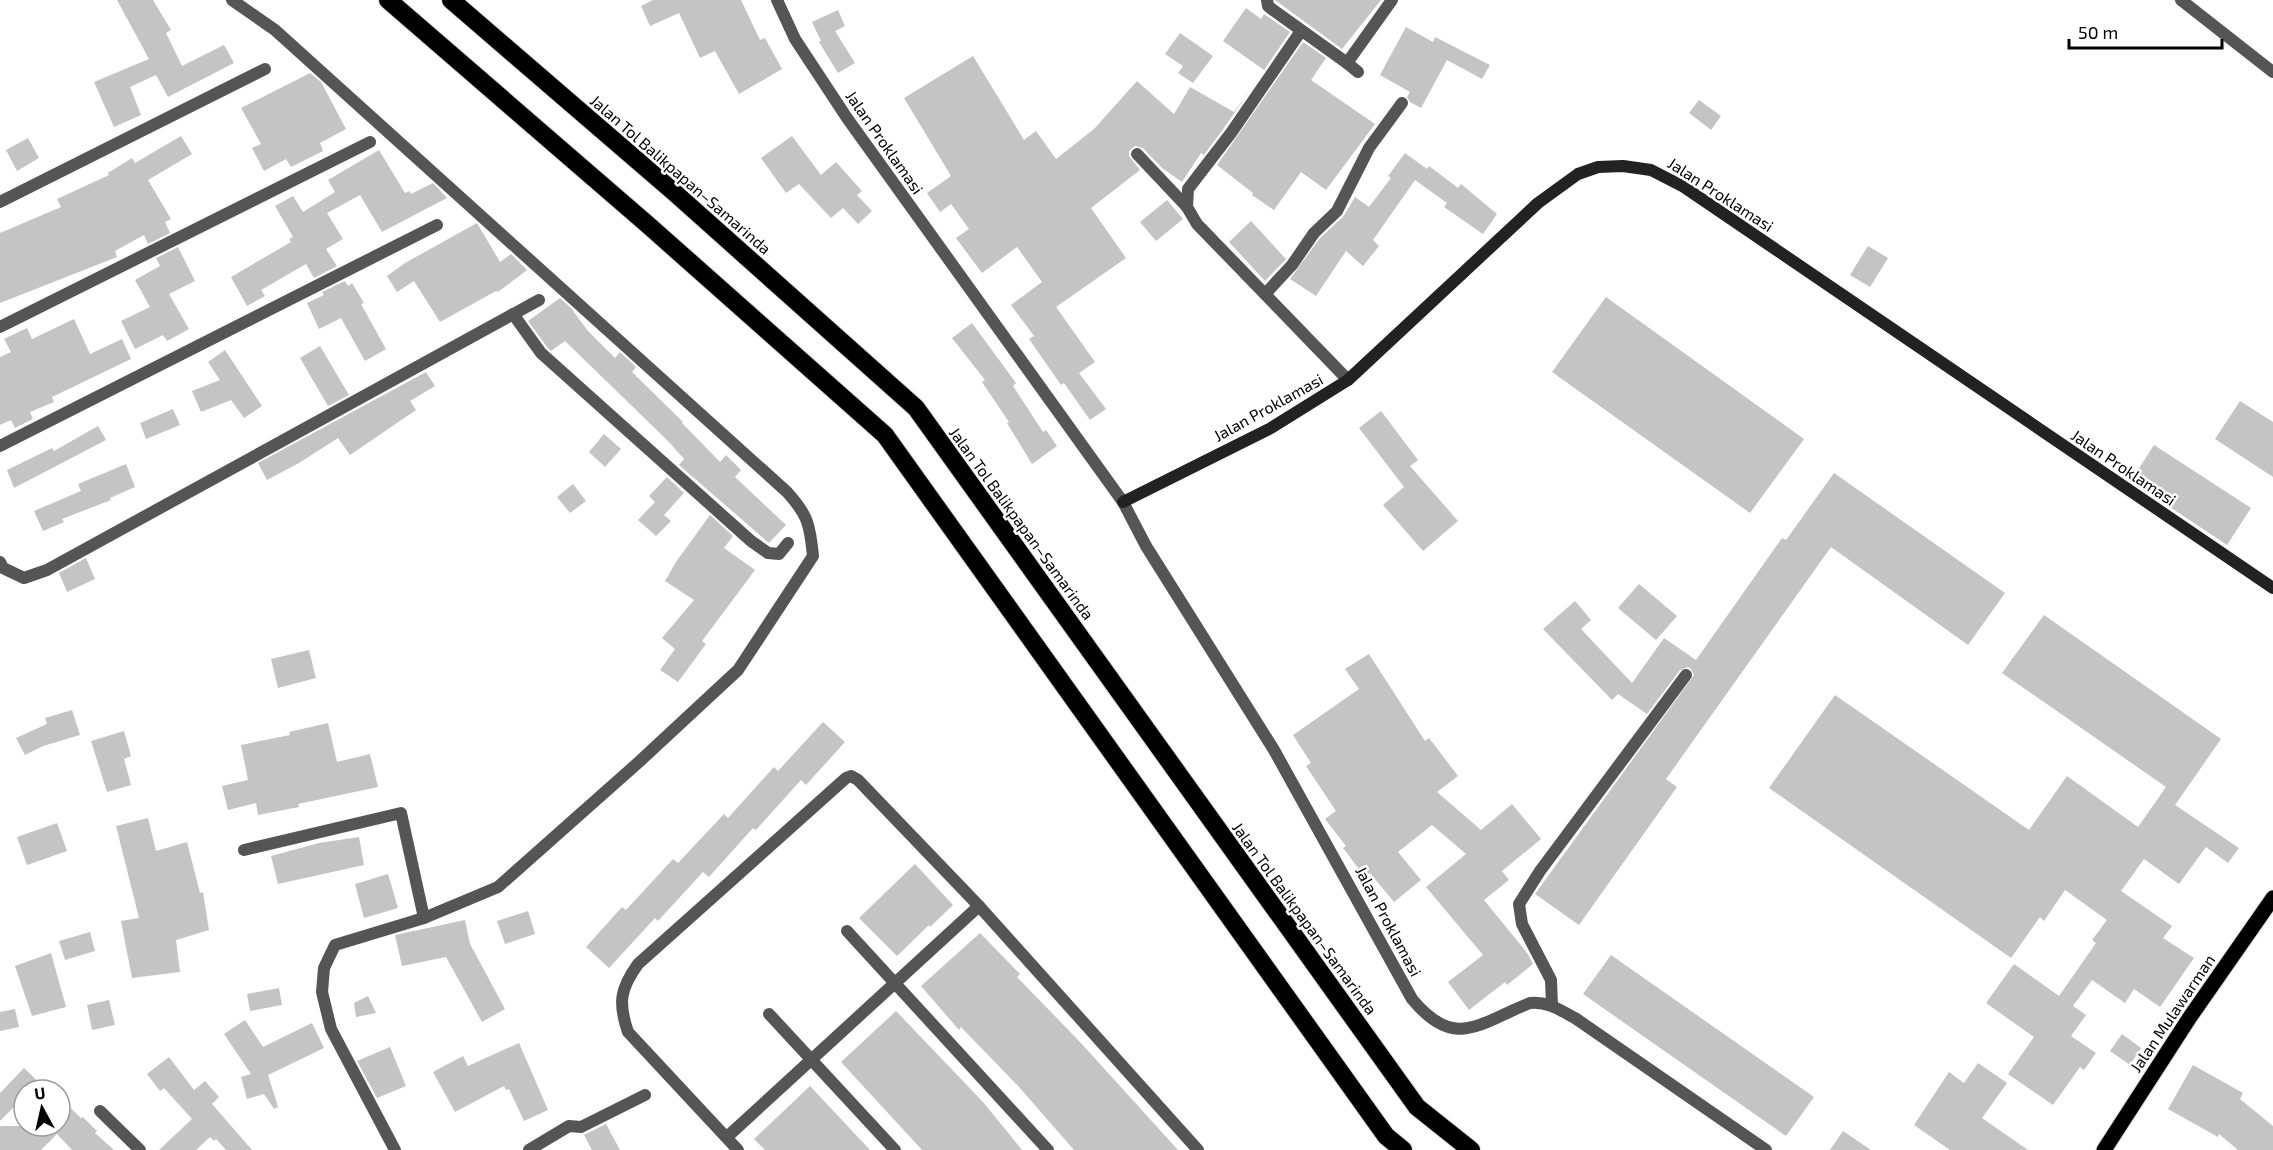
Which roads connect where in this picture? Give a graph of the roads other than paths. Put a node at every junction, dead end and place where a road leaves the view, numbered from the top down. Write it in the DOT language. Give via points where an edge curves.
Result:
graph roads {
  1 [pos="232,0"];
  2 [pos="388,0"];
  3 [pos="451,0"];
  4 [pos="777,0"];
  5 [pos="1267,0"];
  6 [pos="1392,0"];
  7 [pos="2181,0"];
  8 [pos="1301,31"];
  9 [pos="1347,63"];
  10 [pos="265,69"];
  11 [pos="1358,72"];
  12 [pos="2273,72"];
  13 [pos="1402,103"];
  14 [pos="370,142"];
  15 [pos="1137,154"];
  16 [pos="0,202"];
  17 [pos="1187,207"];
  18 [pos="437,225"];
  19 [pos="1265,294"];
  20 [pos="539,300"];
  21 [pos="513,314"];
  22 [pos="0,327"];
  23 [pos="1348,380"];
  24 [pos="0,446"];
  25 [pos="1122,502"];
  26 [pos="788,543"];
  27 [pos="0,562"];
  28 [pos="2273,588"];
  29 [pos="1686,675"];
  30 [pos="244,850"];
  31 [pos="2273,898"];
  32 [pos="979,906"];
  33 [pos="424,918"];
  34 [pos="847,931"];
  35 [pos="895,983"];
  36 [pos="1552,1006"];
  37 [pos="769,1014"];
  38 [pos="811,1060"];
  39 [pos="645,1095"];
  40 [pos="100,1111"];
  41 [pos="727,1137"];
  42 [pos="140,1150"];
  43 [pos="395,1150"];
  44 [pos="529,1150"];
  45 [pos="738,1150"];
  46 [pos="895,1150"];
  47 [pos="1048,1150"];
  48 [pos="1198,1150"];
  49 [pos="1403,1150"];
  50 [pos="1471,1150"];
  51 [pos="1766,1150"];
  52 [pos="2104,1150"];
  1 -- 33 [label="street" via="275,30 778,484 799,506 810,525 813,556 738,670 498,887"];
  2 -- 49 [label="highway" via="885,435 1386,1136"];
  3 -- 50 [label="highway, Jalan Tol Balikpapan–Samarinda" via="916,408 1417,1107"];
  4 -- 25 [label="street, Jalan Proklamasi" via="795,39 846,118"];
  5 -- 8 [label="street" via="1268,6"];
  6 -- 9 [label="street"];
  7 -- 12 [label="street"];
  8 -- 9 [label="street"];
  8 -- 17 [label="street" via="1188,189"];
  9 -- 11 [label="street"];
  10 -- 16 [label="street"];
  13 -- 19 [label="street" via="1369,148 1336,211"];
  14 -- 22 [label="street"];
  15 -- 17 [label="street"];
  17 -- 19 [label="street" via="1197,224"];
  18 -- 24 [label="street"];
  19 -- 23 [label="street"];
  20 -- 21 [label="street"];
  21 -- 26 [label="street" via="541,353 751,541 768,554 779,554"];
  21 -- 27 [label="street" via="47,570 24,578 3,568"];
  23 -- 25 [label="street, Jalan Proklamasi" via="1271,428"];
  23 -- 28 [label="street, Jalan Proklamasi" via="1538,203 1578,174 1598,167 1652,170 1684,187"];
  25 -- 36 [label="street, Jalan Proklamasi" via="1275,750 1412,999 1426,1016 1438,1025 1472,1028 1530,1003"];
  29 -- 36 [label="street" via="1519,904 1522,924 1551,980"];
  30 -- 33 [label="street" via="401,813"];
  31 -- 52 [label="main road, Jalan Mulawarman"];
  32 -- 35 [label="street"];
  32 -- 41 [label="street" via="851,776 638,964 626,980 621,998 628,1032"];
  32 -- 48 [label="street"];
  33 -- 43 [label="street" via="335,945 324,968 322,992 331,1029"];
  34 -- 35 [label="street"];
  35 -- 38 [label="street"];
  35 -- 47 [label="street"];
  36 -- 51 [label="street, Jalan Proklamasi"];
  37 -- 38 [label="street"];
  38 -- 41 [label="street"];
  38 -- 46 [label="street"];
  39 -- 44 [label="street" via="581,1127 569,1126"];
  40 -- 42 [label="street"];
  41 -- 45 [label="street"];
}
